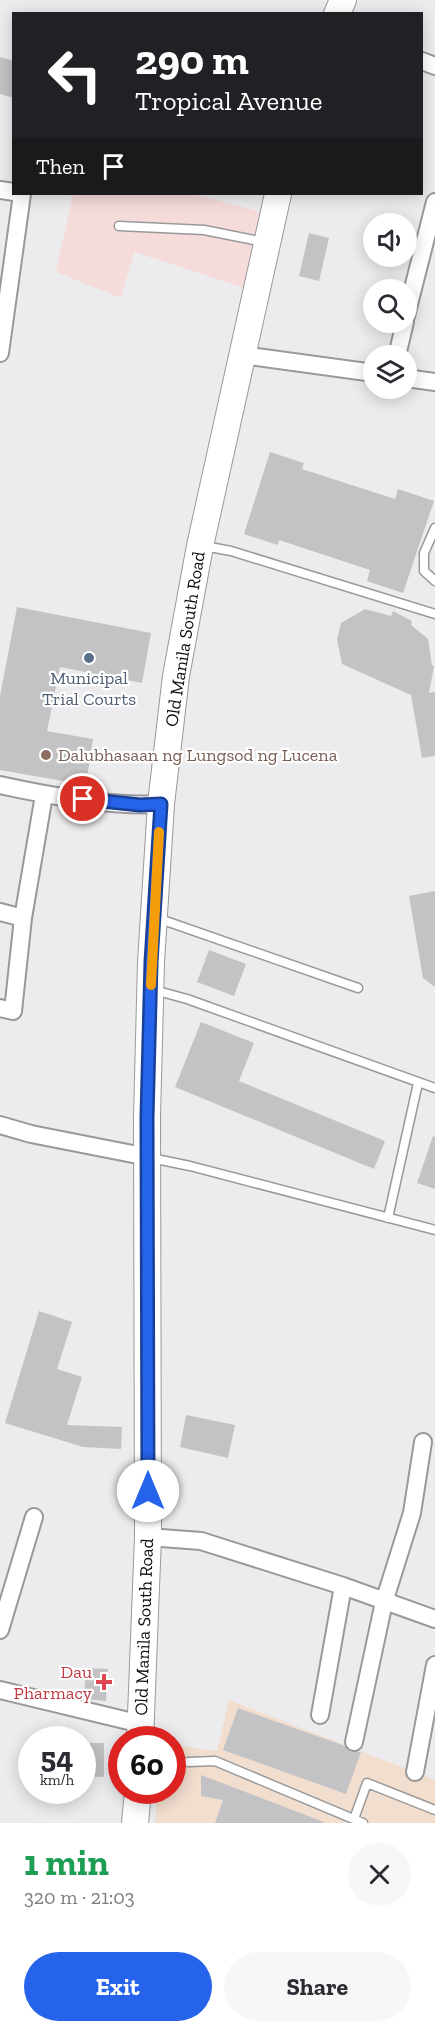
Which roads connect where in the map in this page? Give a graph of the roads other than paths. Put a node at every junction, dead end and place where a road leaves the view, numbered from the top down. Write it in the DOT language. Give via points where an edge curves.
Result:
graph roads {
  1 [pos="22,195"];
  2 [pos="278,195"];
  3 [pos="435,202"];
  4 [pos="119,226"];
  5 [pos="268,243"];
  6 [pos="415,279"];
  7 [pos="0,353"];
  8 [pos="242,355"];
  9 [pos="363,372"];
  10 [pos="417,380"];
  11 [pos="435,382"];
  12 [pos="435,528"];
  13 [pos="200,546"];
  14 [pos="435,581"];
  15 [pos="435,614"];
  16 [pos="0,785"];
  17 [pos="44,795"];
  18 [pos="161,804"];
  19 [pos="0,912"];
  20 [pos="153,916"];
  21 [pos="23,918"];
  22 [pos="358,988"];
  23 [pos="151,989"];
  24 [pos="6,1009"];
  25 [pos="418,1083"];
  26 [pos="435,1088"];
  27 [pos="0,1125"];
  28 [pos="148,1157"];
  29 [pos="388,1218"];
  30 [pos="435,1230"];
  31 [pos="423,1442"];
  32 [pos="34,1517"];
  33 [pos="148,1537"];
  34 [pos="343,1586"];
  35 [pos="384,1602"];
  36 [pos="435,1619"];
  37 [pos="0,1630"];
  38 [pos="435,1665"];
  39 [pos="0,1690"];
  40 [pos="320,1715"];
  41 [pos="121,1726"];
  42 [pos="141,1726"];
  43 [pos="354,1742"];
  44 [pos="188,1762"];
  45 [pos="415,1772"];
  46 [pos="137,1804"];
  47 [pos="435,1810"];
  48 [pos="354,1819"];
  49 [pos="135,1823"];
  50 [pos="363,1823"];
  1 -- 7 [label="street"];
  2 -- 5 [label="main road, Old Manila South Road"];
  3 -- 6 [label="street"];
  4 -- 5 [label="lane" via="204,230"];
  5 -- 8 [label="main road, Old Manila South Road"];
  8 -- 9 [label="street"];
  8 -- 13 [label="main road, Old Manila South Road"];
  10 -- 11 [label="street"];
  12 -- 14 [label="lane" via="424,553 424,571"];
  13 -- 15 [label="lane" via="231,551"];
  13 -- 18 [label="main road, Old Manila South Road" via="176,676"];
  16 -- 17 [label="street"];
  17 -- 18 [label="street"];
  17 -- 21 [label="street"];
  18 -- 20 [label="main road, Old Manila South Road"];
  19 -- 21 [label="street"];
  20 -- 22 [label="lane"];
  20 -- 23 [label="main road, Old Manila South Road"];
  21 -- 24 [label="street"];
  23 -- 25 [label="lane"];
  23 -- 28 [label="main road, Old Manila South Road"];
  25 -- 26 [label="lane"];
  25 -- 29 [label="lane"];
  27 -- 28 [label="street"];
  28 -- 29 [label="lane"];
  28 -- 33 [label="main road, Old Manila South Road"];
  29 -- 30 [label="lane"];
  31 -- 35 [label="street" via="412,1513"];
  32 -- 37 [label="street"];
  33 -- 34 [label="street" via="201,1541"];
  33 -- 42 [label="main road, Old Manila South Road"];
  34 -- 35 [label="street"];
  34 -- 40 [label="street"];
  35 -- 36 [label="street"];
  35 -- 43 [label="street"];
  38 -- 45 [label="street"];
  39 -- 41 [label="street"];
  44 -- 48 [label="lane" via="215,1761"];
  46 -- 49 [label="main road"];
  47 -- 48 [label="lane" via="367,1783"];
  48 -- 50 [label="lane"];
}
